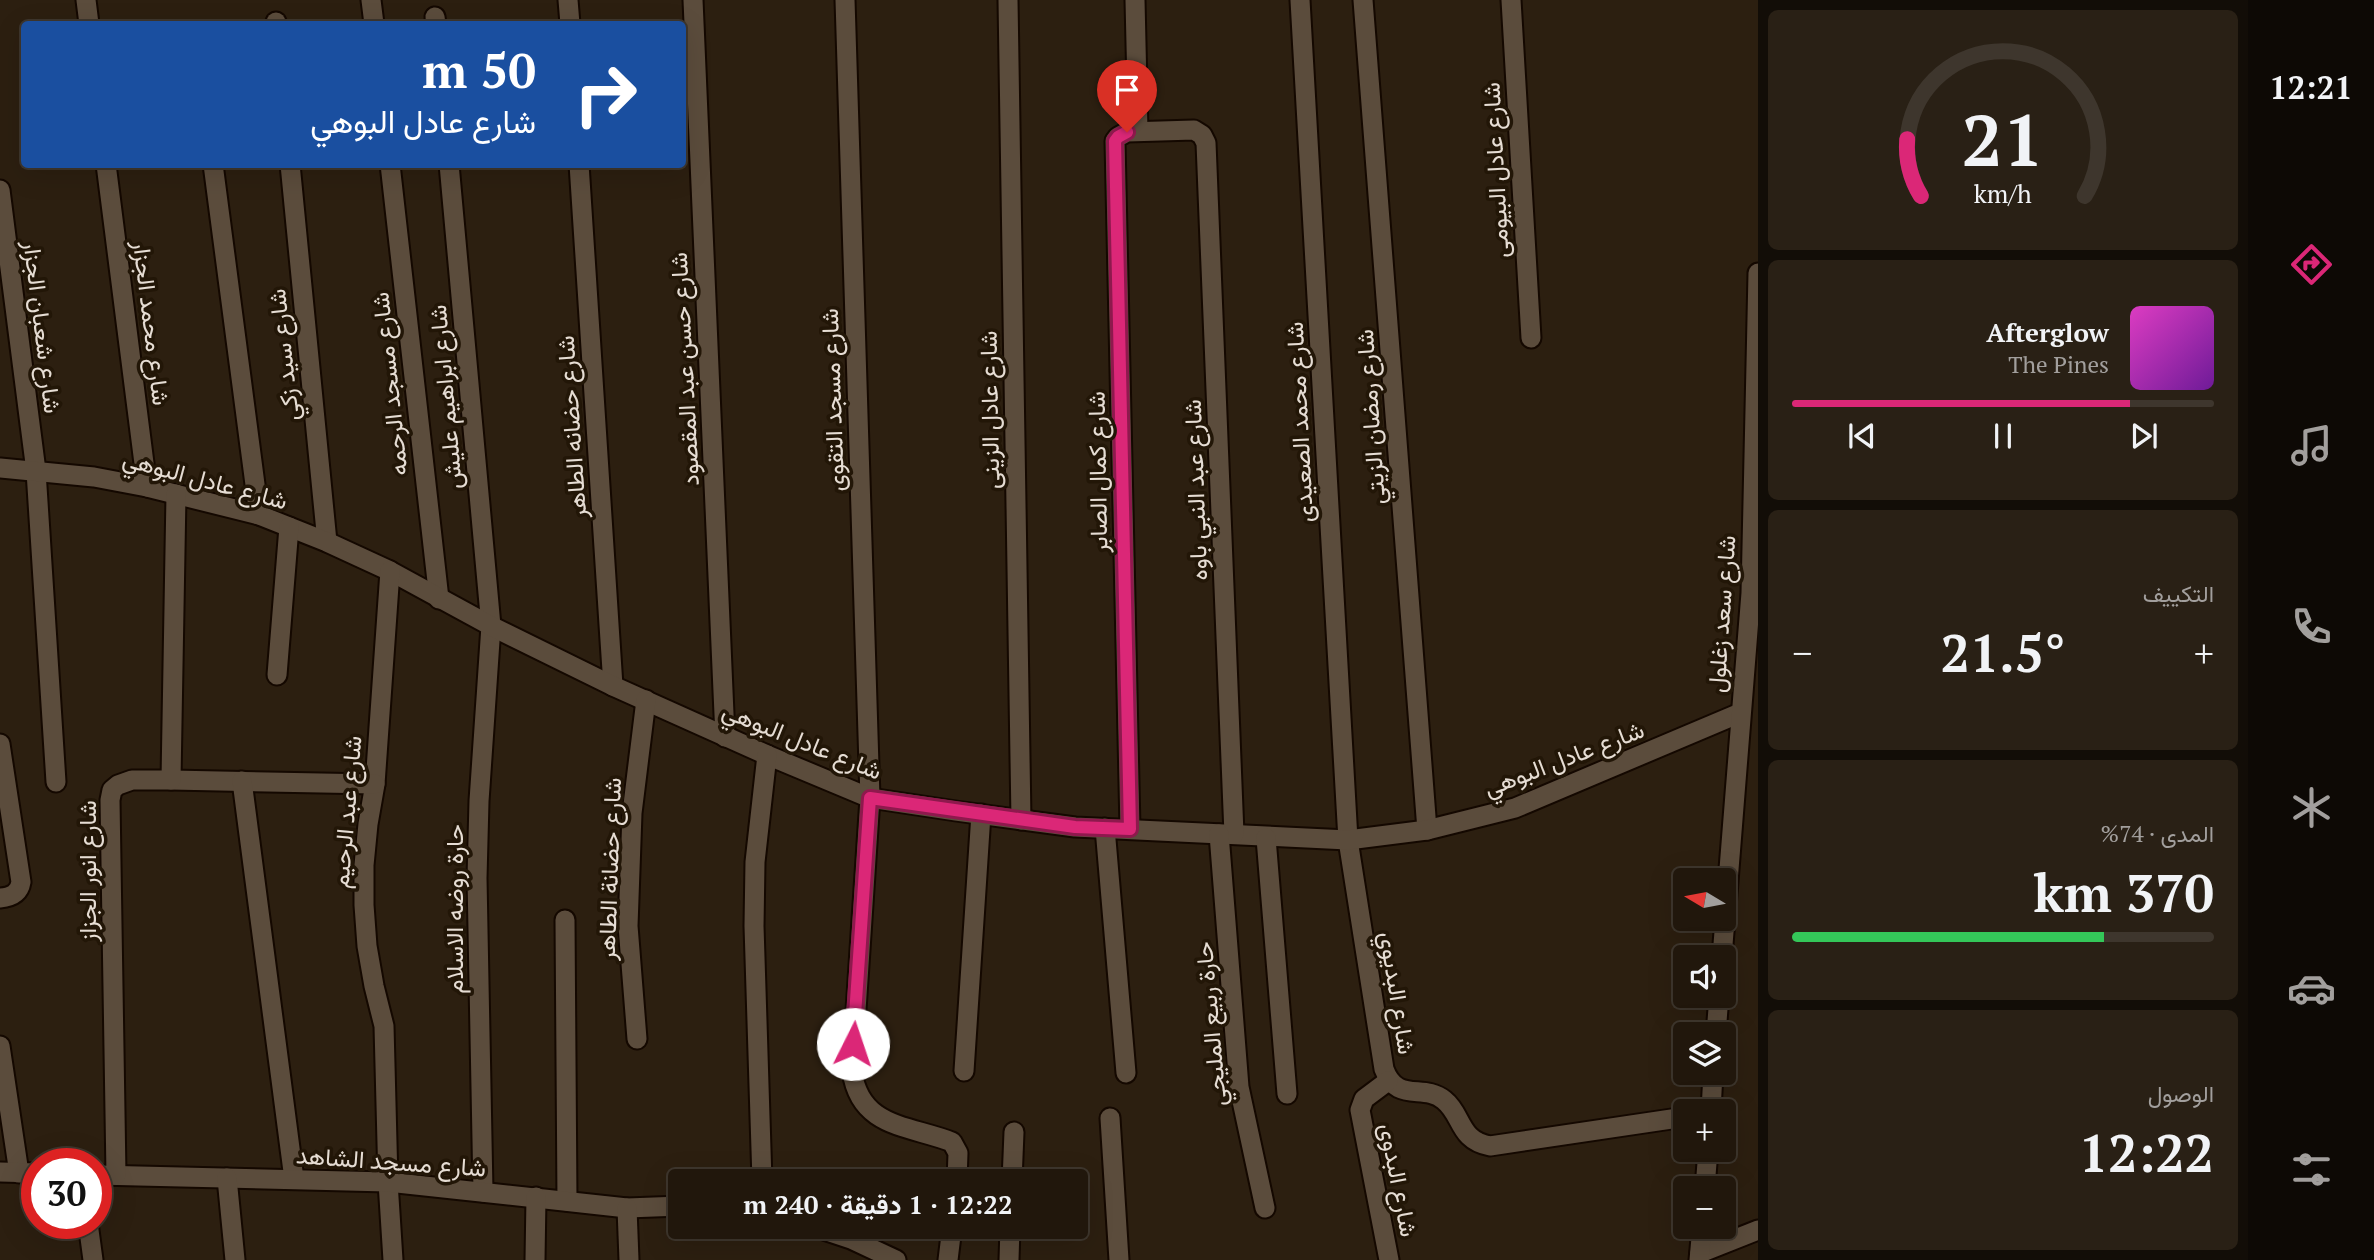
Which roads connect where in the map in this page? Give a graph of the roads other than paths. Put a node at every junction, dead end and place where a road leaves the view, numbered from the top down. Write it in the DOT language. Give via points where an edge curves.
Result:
graph roads {
  1 [pos="86,0"];
  2 [pos="371,0"];
  3 [pos="568,0"];
  4 [pos="693,0"];
  5 [pos="845,0"];
  6 [pos="1008,0"];
  7 [pos="1135,0"];
  8 [pos="1300,0"];
  9 [pos="1363,0"];
  10 [pos="1511,0"];
  11 [pos="89,21"];
  12 [pos="374,21"];
  13 [pos="570,21"];
  14 [pos="1138,131"];
  15 [pos="107,168"];
  16 [pos="214,168"];
  17 [pos="290,168"];
  18 [pos="390,168"];
  19 [pos="449,168"];
  20 [pos="579,168"];
  21 [pos="0,190"];
  22 [pos="1758,273"];
  23 [pos="1531,338"];
  24 [pos="0,468"];
  25 [pos="36,471"];
  26 [pos="147,487"];
  27 [pos="176,494"];
  28 [pos="259,515"];
  29 [pos="289,527"];
  30 [pos="327,542"];
  31 [pos="390,571"];
  32 [pos="1754,592"];
  33 [pos="439,599"];
  34 [pos="491,625"];
  35 [pos="277,675"];
  36 [pos="613,686"];
  37 [pos="646,700"];
  38 [pos="1740,713"];
  39 [pos="725,737"];
  40 [pos="0,744"];
  41 [pos="767,755"];
  42 [pos="171,780"];
  43 [pos="56,782"];
  44 [pos="242,782"];
  45 [pos="375,784"];
  46 [pos="870,798"];
  47 [pos="981,814"];
  48 [pos="1021,820"];
  49 [pos="1105,828"];
  50 [pos="1130,829"];
  51 [pos="1427,830"];
  52 [pos="1227,834"];
  53 [pos="1266,838"];
  54 [pos="1348,840"];
  55 [pos="0,898"];
  56 [pos="565,920"];
  57 [pos="1723,945"];
  58 [pos="637,1039"];
  59 [pos="0,1046"];
  60 [pos="964,1072"];
  61 [pos="1126,1073"];
  62 [pos="1388,1081"];
  63 [pos="1287,1094"];
  64 [pos="1110,1118"];
  65 [pos="1673,1119"];
  66 [pos="1014,1132"];
  67 [pos="106,1148"];
  68 [pos="762,1169"];
  69 [pos="957,1169"];
  70 [pos="1012,1169"];
  71 [pos="18,1173"];
  72 [pos="112,1175"];
  73 [pos="227,1178"];
  74 [pos="294,1179"];
  75 [pos="388,1182"];
  76 [pos="483,1192"];
  77 [pos="536,1197"];
  78 [pos="567,1201"];
  79 [pos="668,1206"];
  80 [pos="627,1208"];
  81 [pos="1265,1208"];
  82 [pos="1758,1230"];
  83 [pos="90,1239"];
  84 [pos="851,1239"];
  85 [pos="951,1239"];
  86 [pos="1010,1239"];
  87 [pos="1701,1239"];
  88 [pos="1700,1257"];
  89 [pos="93,1260"];
  90 [pos="235,1260"];
  91 [pos="393,1260"];
  92 [pos="535,1260"];
  93 [pos="629,1260"];
  94 [pos="852,1260"];
  95 [pos="896,1260"];
  96 [pos="948,1260"];
  97 [pos="1009,1260"];
  98 [pos="1119,1260"];
  99 [pos="1389,1260"];
  1 -- 11 [label="street"];
  2 -- 12 [label="street"];
  3 -- 13 [label="street"];
  4 -- 39 [label="street, شارع حسن عبد المقصود"];
  5 -- 46 [label="street, شارع مسجد التقوى"];
  6 -- 48 [label="street, شارع عادل الزينى"];
  7 -- 14 [label="street"];
  8 -- 54 [label="street, شارع محمد الصعيدى"];
  9 -- 51 [label="street, شارع رمضان الزيتي"];
  10 -- 23 [label="street, شارع عادل البيومى"];
  14 -- 50 [label="street, شارع كمال الصابر" via="1122,134 1115,141"];
  14 -- 52 [label="street, شارع عبد النبي باوه" via="1194,131 1206,143"];
  15 -- 26 [label="street, شارع محمد الجزار"];
  16 -- 28 [label="street"];
  17 -- 30 [label="street, شارع سيد زكي"];
  18 -- 33 [label="street, شارع مسجد الرحمه"];
  19 -- 34 [label="street, شارع ابراهيم عليش"];
  20 -- 36 [label="street, شارع حضانه الطاهر"];
  21 -- 25 [label="street, شارع شعبان الجزار"];
  22 -- 32 [label="street, شارع سعد زغلول"];
  24 -- 25 [label="street, شارع عادل البوهي"];
  25 -- 26 [label="street, شارع عادل البوهي"];
  25 -- 43 [label="street, شارع شعبان الجزار"];
  26 -- 27 [label="street, شارع عادل البوهي"];
  27 -- 28 [label="street, شارع عادل البوهي"];
  27 -- 42 [label="street"];
  28 -- 29 [label="street, شارع عادل البوهي"];
  29 -- 30 [label="street, شارع عادل البوهي"];
  29 -- 35 [label="street"];
  30 -- 31 [label="street, شارع عادل البوهي"];
  31 -- 33 [label="street, شارع عادل البوهي"];
  31 -- 45 [label="street, شارع عبد الرحيم"];
  32 -- 38 [label="street, شارع سعد زغلول"];
  33 -- 34 [label="street, شارع عادل البوهي"];
  34 -- 36 [label="street, شارع عادل البوهي"];
  34 -- 76 [label="street, حارة روضه الاسلام" via="477,878"];
  36 -- 37 [label="street, شارع عادل البوهي"];
  37 -- 39 [label="street, شارع عادل البوهي"];
  37 -- 58 [label="street, شارع حضانة الطاهر" via="632,813 628,926"];
  38 -- 51 [label="street, شارع عادل البوهي" via="1515,808"];
  38 -- 57 [label="street, شارع سعد زغلول"];
  39 -- 41 [label="street, شارع عادل البوهي"];
  40 -- 55 [label="street" via="21,882 14,895"];
  41 -- 46 [label="street, شارع عادل البوهي"];
  41 -- 68 [label="street" via="754,900"];
  42 -- 44 [label="street"];
  42 -- 67 [label="street, شارع انور الجزاز" via="124,781 112,790 110,800"];
  44 -- 45 [label="street"];
  44 -- 74 [label="street"];
  45 -- 75 [label="street, شارع عبد الرحيم" via="364,865 364,905 367,946 384,1026"];
  46 -- 47 [label="street, شارع عادل البوهي"];
  46 -- 69 [label="street, شارع مسجد التقوى" via="854,1087 861,1102 887,1122 952,1142 958,1153"];
  47 -- 48 [label="street, شارع عادل البوهي"];
  47 -- 60 [label="street"];
  48 -- 49 [label="street, شارع عادل البوهي"];
  49 -- 50 [label="street, شارع عادل البوهي"];
  49 -- 61 [label="street"];
  50 -- 52 [label="street, شارع عادل البوهي"];
  51 -- 54 [label="street, شارع عادل البوهي"];
  52 -- 53 [label="street, شارع عادل البوهي"];
  52 -- 81 [label="street, حارة ربيع المليجي" via="1239,1087"];
  53 -- 54 [label="street, شارع عادل البوهي"];
  53 -- 63 [label="street"];
  54 -- 62 [label="street, شارع البديوي"];
  56 -- 78 [label="street"];
  59 -- 71 [label="street"];
  62 -- 65 [label="street, شارع البديوي" via="1444,1100 1468,1135 1490,1146"];
  62 -- 99 [label="street, شارع البدوى" via="1364,1099 1360,1110"];
  64 -- 98 [label="street"];
  66 -- 70 [label="street"];
  72 -- 73 [label="street, شارع مسجد الشاهد"];
  73 -- 74 [label="street, شارع مسجد الشاهد"];
  73 -- 90 [label="street"];
  74 -- 75 [label="street, شارع مسجد الشاهد"];
  75 -- 76 [label="street, شارع مسجد الشاهد"];
  75 -- 91 [label="street, شارع عبد الرحيم"];
  76 -- 77 [label="street, شارع مسجد الشاهد"];
  77 -- 78 [label="street, شارع مسجد الشاهد"];
  77 -- 92 [label="street"];
  78 -- 80 [label="street, شارع مسجد الشاهد"];
  79 -- 80 [label="street, شارع مسجد الشاهد"];
  80 -- 93 [label="street"];
  82 -- 88 [label="street"];
  83 -- 89 [label="street"];
  84 -- 94 [label="street"];
  84 -- 95 [label="street"];
  85 -- 96 [label="street"];
  86 -- 97 [label="street"];
  87 -- 88 [label="street"];
}
